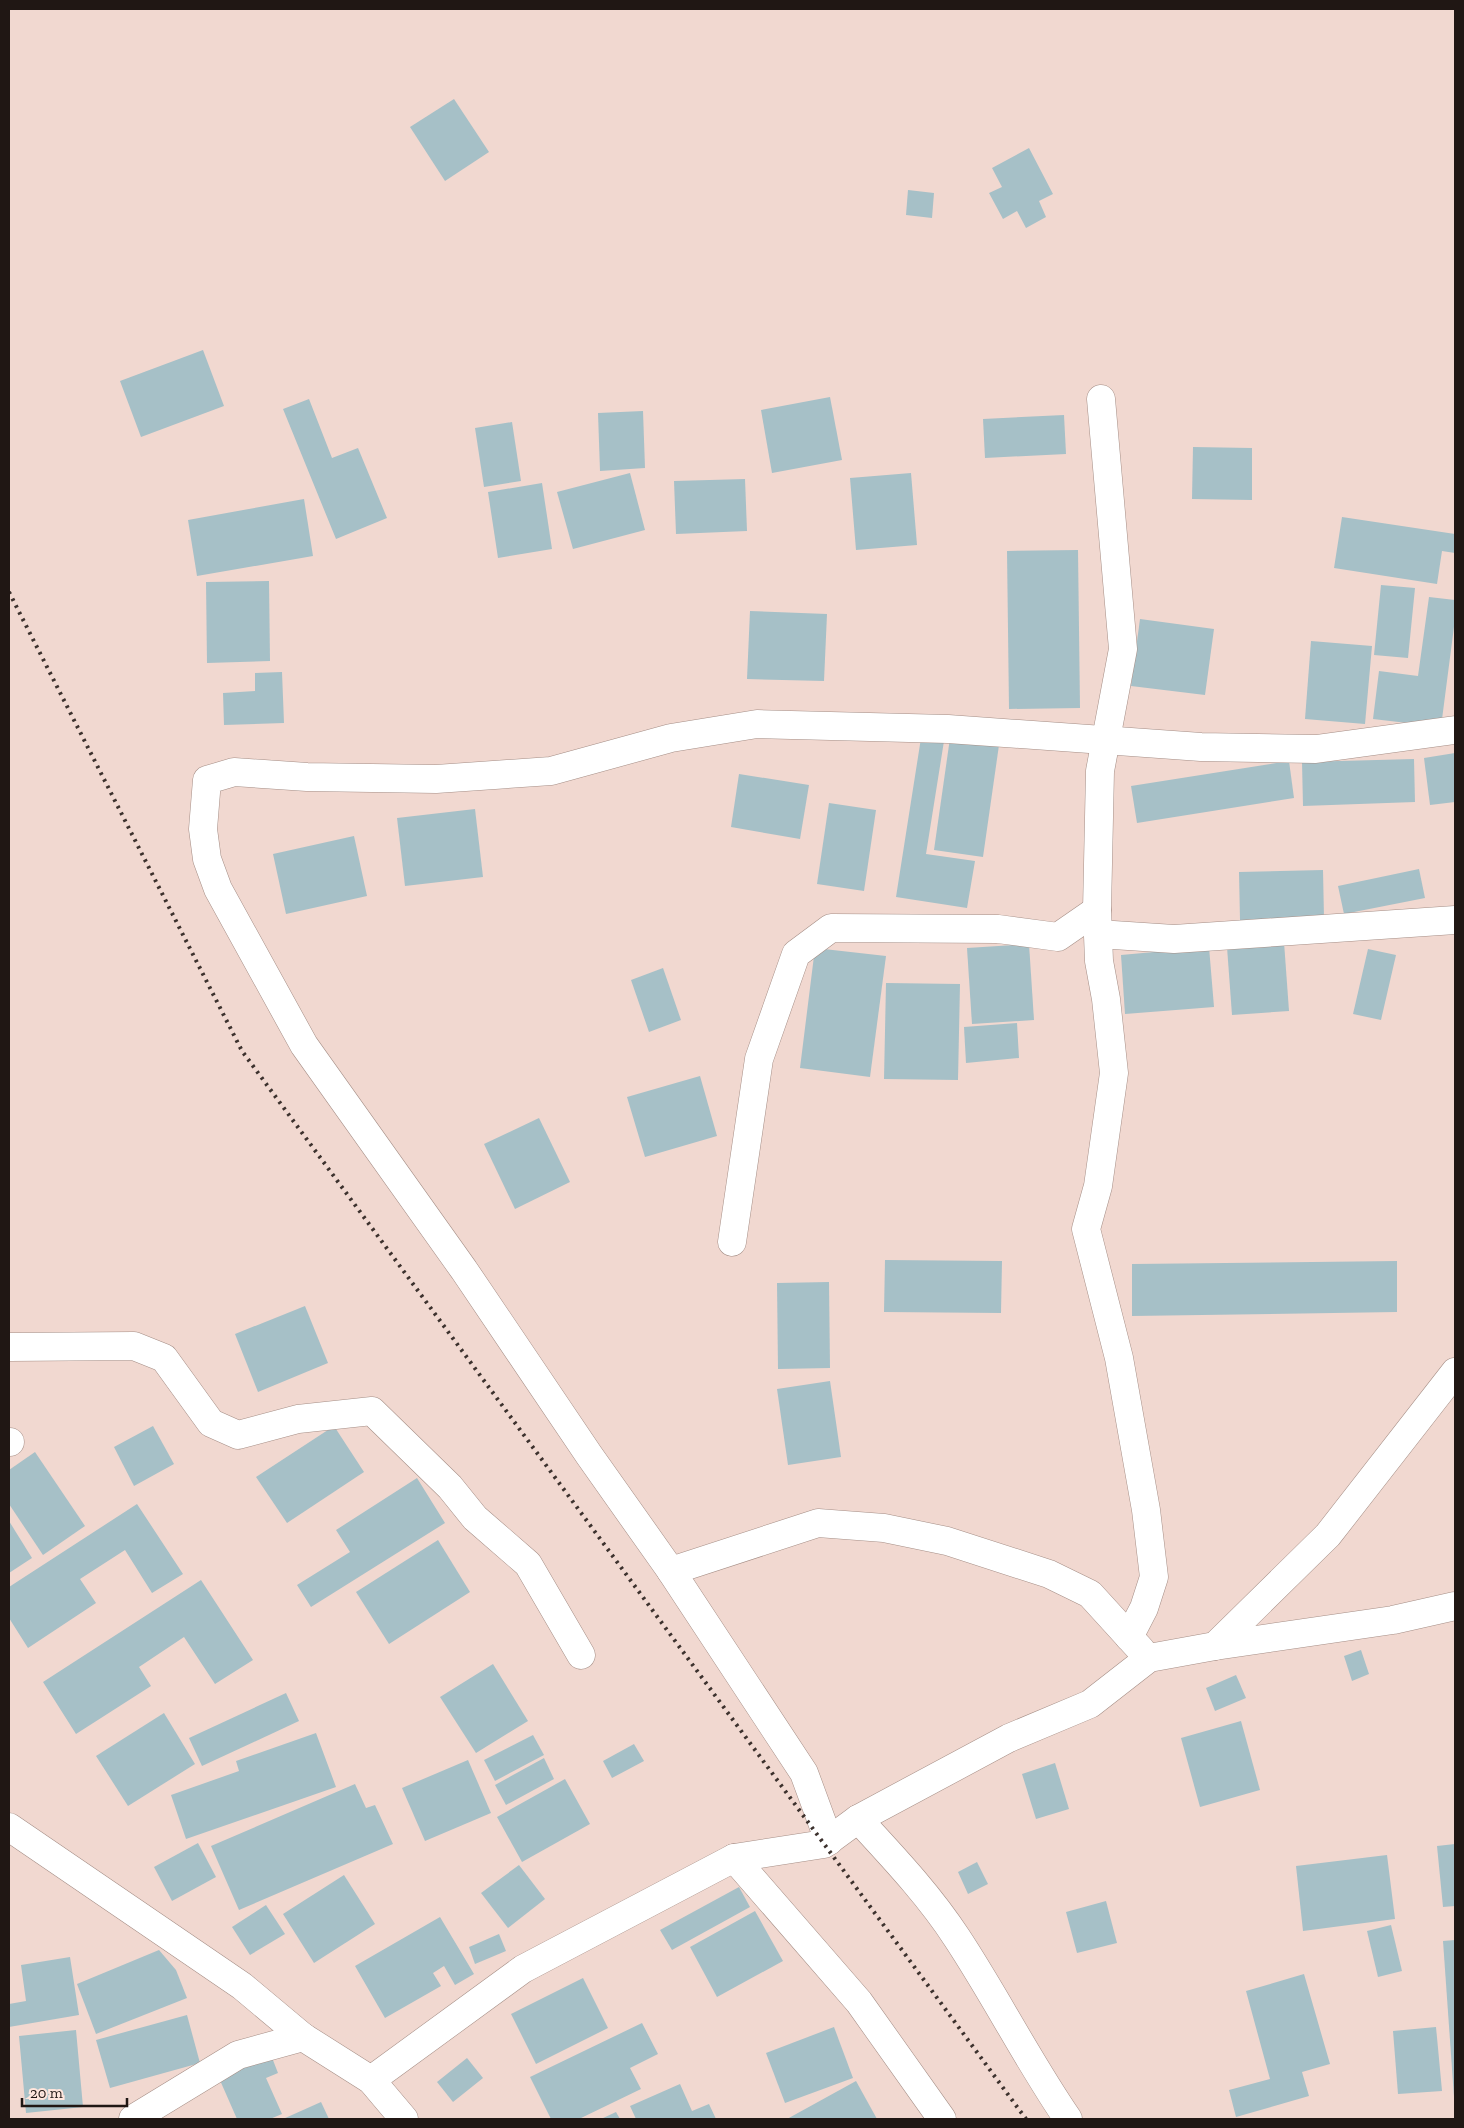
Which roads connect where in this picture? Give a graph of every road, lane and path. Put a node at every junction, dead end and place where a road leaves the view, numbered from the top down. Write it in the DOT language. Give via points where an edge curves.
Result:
graph roads {
  1 [pos="1101,399"];
  2 [pos="1455,730"];
  3 [pos="1106,740"];
  4 [pos="1455,920"];
  5 [pos="1097,922"];
  6 [pos="732,1242"];
  7 [pos="9,1347"];
  8 [pos="1455,1372"];
  9 [pos="671,1571"];
  10 [pos="1455,1606"];
  11 [pos="1129,1637"];
  12 [pos="1215,1646"];
  13 [pos="581,1655"];
  14 [pos="1149,1658"];
  15 [pos="858,1819"];
  16 [pos="9,1827"];
  17 [pos="829,1841"];
  18 [pos="734,1858"];
  19 [pos="303,2037"];
  20 [pos="371,2080"];
  21 [pos="133,2119"];
  22 [pos="404,2119"];
  23 [pos="942,2119"];
  24 [pos="1068,2119"];
  1 -- 3 [label="street" via="1123,649"];
  2 -- 3 [label="street" via="1316,749 1201,747"];
  3 -- 5 [label="street" via="1100,771"];
  3 -- 9 [label="street" via="948,729 757,724 671,738 551,771 436,779 234,772 207,780 203,829 207,859 218,890 304,1045"];
  4 -- 5 [label="street" via="1174,939"];
  5 -- 6 [label="street" via="1058,937 998,929 831,928 796,954 760,1059"];
  5 -- 11 [label="street" via="1114,1072 1098,1186 1086,1228 1119,1358 1146,1510 1154,1577 1144,1608"];
  7 -- 13 [label="street" via="134,1346 164,1358 211,1422 238,1435 298,1419 372,1411 450,1487 475,1518 528,1564"];
  8 -- 12 [label="street" via="1328,1534"];
  9 -- 11 [label="street" via="818,1523 884,1528 947,1542 1049,1574 1090,1594"];
  9 -- 17 [label="street" via="804,1773"];
  10 -- 12 [label="street" via="1393,1620"];
  11 -- 14 [label="street"];
  12 -- 14 [label="street"];
  14 -- 15 [label="street" via="1090,1704 1009,1738"];
  15 -- 17 [label="street"];
  15 -- 24 [label="street" via="909,1874 957,1937"];
  16 -- 19 [label="street" via="242,1986"];
  17 -- 18 [label="street"];
  18 -- 20 [label="street" via="523,1969"];
  18 -- 23 [label="street" via="859,2002"];
  19 -- 20 [label="street"];
  19 -- 21 [label="street" via="238,2055"];
  20 -- 22 [label="street"];
}
